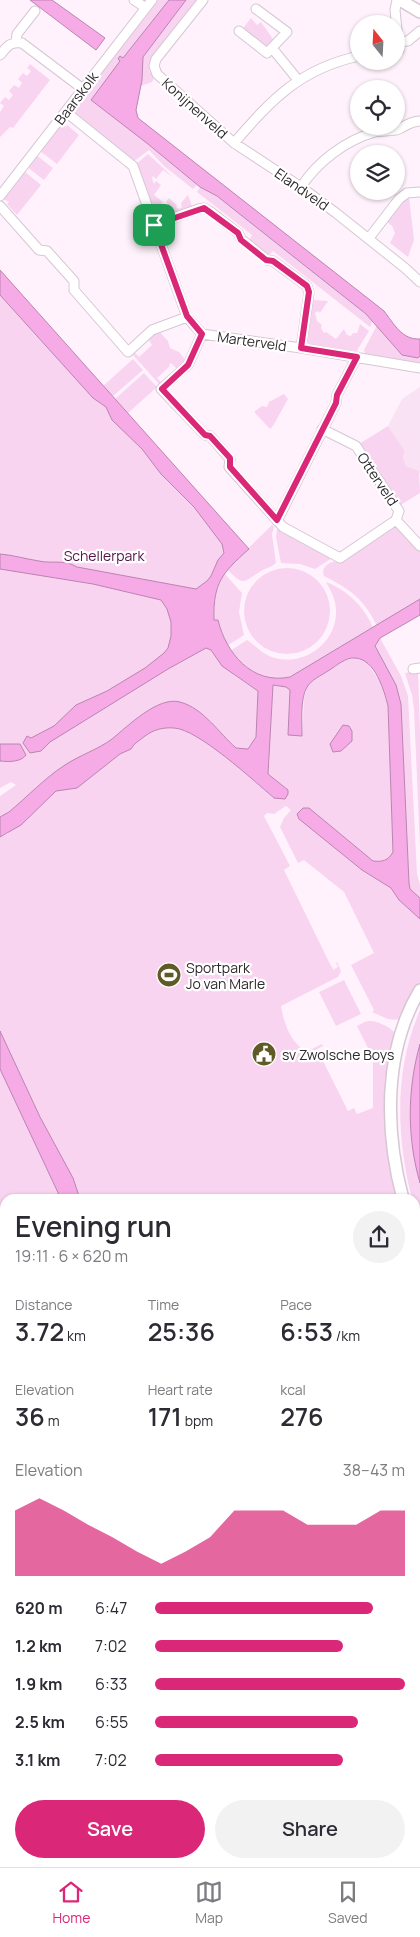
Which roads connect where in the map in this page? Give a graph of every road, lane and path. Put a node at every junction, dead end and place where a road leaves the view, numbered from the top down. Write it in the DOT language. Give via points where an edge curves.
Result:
graph roads {
  1 [pos="134,0"];
  2 [pos="152,0"];
  3 [pos="203,0"];
  4 [pos="399,0"];
  5 [pos="146,8"];
  6 [pos="256,9"];
  7 [pos="35,11"];
  8 [pos="420,12"];
  9 [pos="395,15"];
  10 [pos="239,31"];
  11 [pos="420,32"];
  12 [pos="16,42"];
  13 [pos="405,43"];
  14 [pos="272,48"];
  15 [pos="0,55"];
  16 [pos="350,59"];
  17 [pos="298,80"];
  18 [pos="83,90"];
  19 [pos="66,112"];
  20 [pos="420,121"];
  21 [pos="234,143"];
  22 [pos="301,187"];
  23 [pos="420,192"];
  24 [pos="0,196"];
  25 [pos="0,206"];
  26 [pos="154,225"];
  27 [pos="369,238"];
  28 [pos="419,280"];
  29 [pos="187,316"];
  30 [pos="202,334"];
  31 [pos="301,348"];
  32 [pos="357,357"];
  33 [pos="420,368"];
  34 [pos="322,429"];
  35 [pos="277,520"];
  36 [pos="396,520"];
  37 [pos="420,546"];
  38 [pos="420,990"];
  39 [pos="402,1194"];
  1 -- 5 [label="street"];
  2 -- 5 [label="street, Baarskolk"];
  3 -- 21 [label="street, Konijnenveld" via="156,60 155,70"];
  4 -- 8 [label="street"];
  4 -- 9 [label="street"];
  5 -- 18 [label="street, Baarskolk"];
  6 -- 14 [label="street" via="287,32"];
  7 -- 12 [label="street" via="17,34"];
  10 -- 14 [label="street" via="267,53"];
  11 -- 13 [label="street"];
  12 -- 15 [label="street"];
  12 -- 18 [label="street" via="22,43"];
  14 -- 17 [label="street"];
  16 -- 17 [label="street"];
  17 -- 21 [label="street" via="278,95"];
  18 -- 19 [label="street, Baarskolk"];
  19 -- 24 [label="street, Baarskolk"];
  19 -- 26 [label="street, Marterveld" via="133,166"];
  20 -- 22 [label="street" via="410,122 399,129 375,132 344,146"];
  21 -- 22 [label="street, Elandveld"];
  22 -- 27 [label="street, Elandveld"];
  23 -- 27 [label="street" via="407,193 399,199"];
  25 -- 29 [label="street" via="39,250 47,251 74,281 74,290 128,352 152,330"];
  26 -- 29 [label="street, Marterveld"];
  26 -- 31 [label="street" via="200,209 207,210 266,260 273,261 307,286 309,292"];
  27 -- 28 [label="street, Elandveld"];
  29 -- 30 [label="street, Marterveld"];
  30 -- 31 [label="street, Marterveld"];
  30 -- 35 [label="street" via="188,365 162,389 230,458 230,467"];
  31 -- 32 [label="street, Marterveld"];
  32 -- 33 [label="street, Marterveld"];
  32 -- 34 [label="street"];
  34 -- 35 [label="street"];
  34 -- 36 [label="street, Otterveld" via="356,446 399,511"];
  35 -- 36 [label="street, Otterveld" via="282,528 340,558"];
  36 -- 37 [label="street, Otterveld"];
  38 -- 39 [label="street" via="402,1028 392,1080 392,1135"];
}
